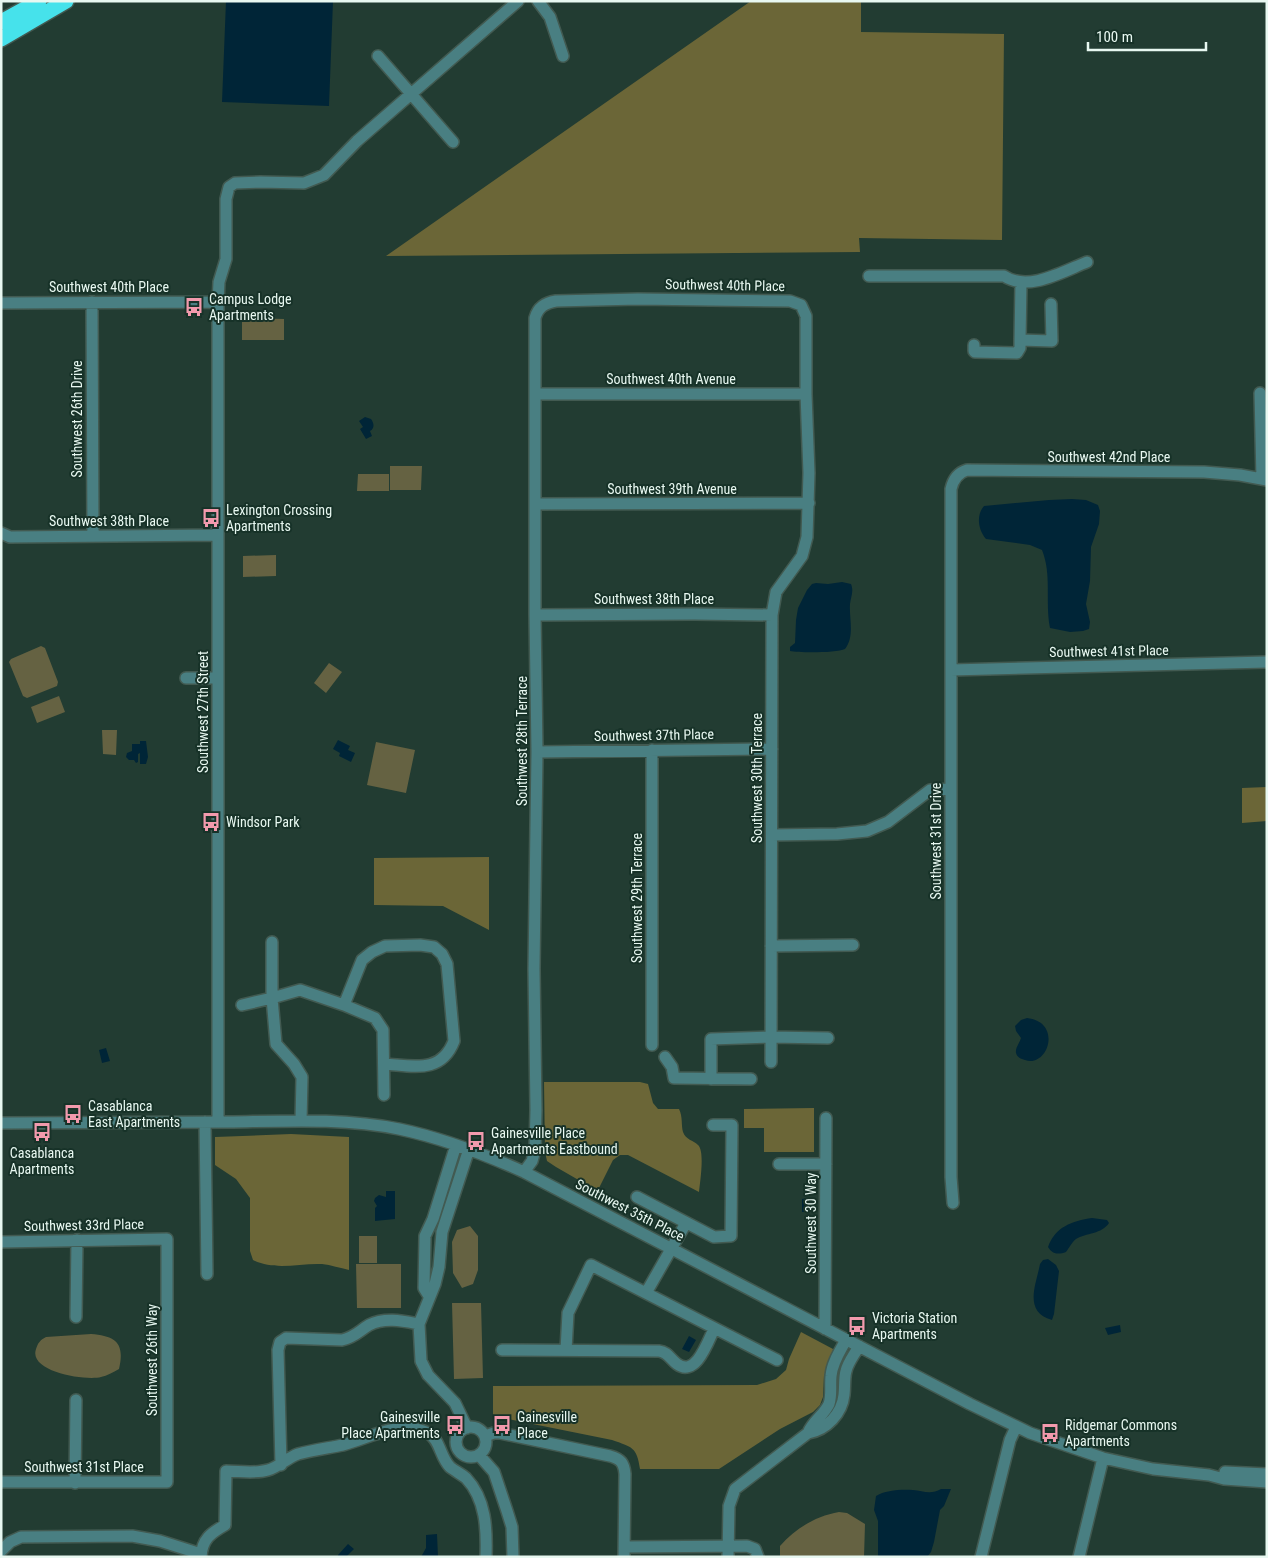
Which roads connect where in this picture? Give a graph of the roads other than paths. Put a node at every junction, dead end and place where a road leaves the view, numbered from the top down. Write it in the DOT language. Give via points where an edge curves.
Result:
graph roads {
  1 [pos="39,1"];
  2 [pos="66,1"];
  3 [pos="518,1"];
  4 [pos="538,1"];
  5 [pos="1,22"];
  6 [pos="1,39"];
  7 [pos="378,56"];
  8 [pos="563,56"];
  9 [pos="412,94"];
  10 [pos="453,142"];
  11 [pos="1086,262"];
  12 [pos="870,276"];
  13 [pos="1021,282"];
  14 [pos="92,302"];
  15 [pos="218,302"];
  16 [pos="1,303"];
  17 [pos="1051,304"];
  18 [pos="540,308"];
  19 [pos="1020,340"];
  20 [pos="974,345"];
  21 [pos="1260,393"];
  22 [pos="535,394"];
  23 [pos="806,394"];
  24 [pos="1264,479"];
  25 [pos="954,480"];
  26 [pos="808,503"];
  27 [pos="536,504"];
  28 [pos="1,533"];
  29 [pos="218,535"];
  30 [pos="92,536"];
  31 [pos="535,615"];
  32 [pos="772,615"];
  33 [pos="1267,662"];
  34 [pos="951,670"];
  35 [pos="186,678"];
  36 [pos="218,678"];
  37 [pos="772,749"];
  38 [pos="652,750"];
  39 [pos="537,752"];
  40 [pos="952,789"];
  41 [pos="772,834"];
  42 [pos="272,942"];
  43 [pos="853,945"];
  44 [pos="771,946"];
  45 [pos="272,998"];
  46 [pos="242,1005"];
  47 [pos="344,1005"];
  48 [pos="771,1037"];
  49 [pos="828,1038"];
  50 [pos="652,1046"];
  51 [pos="665,1057"];
  52 [pos="771,1062"];
  53 [pos="385,1064"];
  54 [pos="751,1078"];
  55 [pos="711,1079"];
  56 [pos="384,1095"];
  57 [pos="826,1118"];
  58 [pos="301,1121"];
  59 [pos="205,1122"];
  60 [pos="218,1122"];
  61 [pos="1,1123"];
  62 [pos="713,1125"];
  63 [pos="456,1145"];
  64 [pos="469,1149"];
  65 [pos="779,1164"];
  66 [pos="826,1164"];
  67 [pos="524,1172"];
  68 [pos="637,1198"];
  69 [pos="952,1203"];
  70 [pos="433,1219"];
  71 [pos="686,1223"];
  72 [pos="167,1239"];
  73 [pos="76,1240"];
  74 [pos="1,1242"];
  75 [pos="672,1248"];
  76 [pos="436,1249"];
  77 [pos="207,1274"];
  78 [pos="646,1293"];
  79 [pos="430,1296"];
  80 [pos="76,1317"];
  81 [pos="419,1324"];
  82 [pos="825,1328"];
  83 [pos="714,1329"];
  84 [pos="846,1340"];
  85 [pos="859,1346"];
  86 [pos="502,1350"];
  87 [pos="566,1350"];
  88 [pos="777,1360"];
  89 [pos="833,1368"];
  90 [pos="845,1374"];
  91 [pos="76,1400"];
  92 [pos="1016,1427"];
  93 [pos="467,1428"];
  94 [pos="808,1433"];
  95 [pos="485,1436"];
  96 [pos="458,1449"];
  97 [pos="478,1455"];
  98 [pos="1104,1458"];
  99 [pos="443,1459"];
  100 [pos="281,1465"];
  101 [pos="1267,1474"];
  102 [pos="1209,1475"];
  103 [pos="1,1482"];
  104 [pos="75,1482"];
  105 [pos="167,1482"];
  106 [pos="1267,1482"];
  107 [pos="1,1551"];
  108 [pos="624,1552"];
  109 [pos="728,1552"];
  110 [pos="201,1555"];
  111 [pos="486,1557"];
  112 [pos="513,1557"];
  113 [pos="758,1557"];
  114 [pos="981,1557"];
  115 [pos="1080,1557"];
  1 -- 5 [label="highway"];
  2 -- 6 [label="highway"];
  3 -- 9 [label="street"];
  4 -- 8 [label="street" via="550,17"];
  7 -- 9 [label="street"];
  9 -- 10 [label="street"];
  9 -- 15 [label="street, Southwest 27th Street" via="357,141 324,175 304,183 252,182 235,183 229,187 226,198 226,259 219,282"];
  11 -- 13 [label="street" via="1046,279"];
  12 -- 13 [label="street" via="1004,276"];
  13 -- 19 [label="street"];
  14 -- 15 [label="street, Southwest 40th Place"];
  14 -- 16 [label="street, Southwest 40th Place"];
  14 -- 30 [label="street, Southwest 26th Drive"];
  15 -- 29 [label="street, Southwest 27th Street"];
  17 -- 19 [label="street" via="1052,340"];
  18 -- 22 [label="street, Southwest 28th Terrace" via="536,318"];
  18 -- 23 [label="street, Southwest 40th Place" via="547,302 556,301 638,299 795,302 804,309 806,316"];
  19 -- 20 [label="street" via="1017,353 976,352"];
  21 -- 24 [label="street"];
  22 -- 23 [label="street, Southwest 40th Avenue"];
  22 -- 27 [label="street, Southwest 28th Terrace"];
  23 -- 26 [label="street, Southwest 40th Place"];
  24 -- 25 [label="street, Southwest 42nd Place" via="1204,472 967,470"];
  25 -- 34 [label="street, Southwest 31st Drive" via="951,490"];
  26 -- 27 [label="street, Southwest 39th Avenue"];
  26 -- 32 [label="street, Southwest 30th Terrace" via="807,537 802,556 776,592"];
  27 -- 31 [label="street, Southwest 28th Terrace"];
  28 -- 30 [label="street, Southwest 38th Place" via="10,537"];
  29 -- 30 [label="street, Southwest 38th Place"];
  29 -- 36 [label="street, Southwest 27th Street"];
  31 -- 32 [label="street, Southwest 38th Place"];
  31 -- 39 [label="street, Southwest 28th Terrace"];
  32 -- 37 [label="street, Southwest 30th Terrace"];
  33 -- 34 [label="street, Southwest 41st Place"];
  34 -- 40 [label="street, Southwest 31st Drive"];
  35 -- 36 [label="street"];
  36 -- 60 [label="street, Southwest 27th Street"];
  37 -- 38 [label="street, Southwest 37th Place"];
  37 -- 41 [label="street, Southwest 30th Terrace"];
  38 -- 39 [label="street, Southwest 37th Place"];
  38 -- 50 [label="street, Southwest 29th Terrace"];
  39 -- 67 [label="street, Southwest 28th Terrace" via="535,1150"];
  40 -- 41 [label="street" via="930,790 888,822 867,831"];
  40 -- 69 [label="street, Southwest 31st Drive"];
  41 -- 44 [label="street, Southwest 30th Terrace"];
  42 -- 45 [label="street"];
  43 -- 44 [label="street"];
  44 -- 48 [label="street, Southwest 30th Terrace"];
  45 -- 46 [label="street"];
  45 -- 47 [label="street" via="300,990"];
  45 -- 58 [label="street" via="276,1044 302,1077"];
  47 -- 53 [label="street" via="375,1018 383,1030"];
  47 -- 53 [label="street" via="362,960 372,952 385,946 420,945 434,947 442,954 447,964 454,1041 450,1052 442,1060 422,1067"];
  48 -- 49 [label="street"];
  48 -- 52 [label="street, Southwest 30th Terrace"];
  48 -- 55 [label="street" via="711,1039"];
  51 -- 55 [label="street" via="674,1078"];
  53 -- 56 [label="street"];
  54 -- 55 [label="street"];
  57 -- 66 [label="street, Southwest 30 Way"];
  58 -- 60 [label="street, Southwest 35th Place"];
  58 -- 63 [label="street, Southwest 35th Place" via="398,1129"];
  59 -- 60 [label="street, Southwest 35th Place"];
  59 -- 61 [label="street, Southwest 35th Place"];
  59 -- 77 [label="street"];
  62 -- 71 [label="street" via="732,1125 731,1236 714,1237"];
  63 -- 64 [label="street, Southwest 35th Place"];
  63 -- 70 [label="street"];
  64 -- 67 [label="street, Southwest 35th Place"];
  64 -- 76 [label="street"];
  65 -- 66 [label="street"];
  66 -- 82 [label="street, Southwest 30 Way"];
  67 -- 75 [label="street, Southwest 35th Place"];
  68 -- 71 [label="street"];
  70 -- 76 [label="street"];
  70 -- 79 [label="street" via="425,1236 424,1288"];
  71 -- 75 [label="street"];
  72 -- 73 [label="street, Southwest 33rd Place"];
  72 -- 105 [label="street, Southwest 26th Way"];
  73 -- 74 [label="street, Southwest 33rd Place"];
  73 -- 80 [label="street"];
  75 -- 78 [label="street"];
  75 -- 82 [label="street, Southwest 35th Place"];
  76 -- 79 [label="street" via="435,1284"];
  78 -- 83 [label="street"];
  78 -- 87 [label="street" via="591,1265 568,1313"];
  79 -- 81 [label="street"];
  81 -- 93 [label="street" via="421,1361 428,1376 455,1403"];
  81 -- 100 [label="street" via="381,1320 342,1340 286,1338 280,1342"];
  82 -- 84 [label="street, Southwest 35th Place"];
  83 -- 87 [label="street" via="698,1361 690,1366 679,1365 668,1354 659,1351"];
  83 -- 88 [label="street"];
  84 -- 85 [label="street, Southwest 35th Place"];
  84 -- 89 [label="street"];
  85 -- 90 [label="street"];
  85 -- 92 [label="street, Southwest 35th Place"];
  86 -- 87 [label="street"];
  89 -- 90 [label="street"];
  89 -- 94 [label="street" via="828,1405"];
  90 -- 94 [label="street" via="840,1411 827,1425"];
  91 -- 104 [label="street"];
  92 -- 98 [label="street, Southwest 35th Place"];
  92 -- 114 [label="street"];
  93 -- 95 [label="street" via="477,1428"];
  93 -- 96 [label="street" via="459,1434"];
  94 -- 109 [label="street" via="735,1488 728,1506"];
  95 -- 97 [label="street" via="485,1448"];
  95 -- 108 [label="street" via="500,1433 621,1460 625,1474"];
  96 -- 97 [label="street" via="466,1456"];
  96 -- 99 [label="street"];
  97 -- 112 [label="street" via="494,1472 512,1527"];
  98 -- 102 [label="street, Southwest 35th Place" via="1147,1468"];
  98 -- 115 [label="street"];
  99 -- 100 [label="street" via="435,1438 427,1432 402,1429 298,1454"];
  99 -- 111 [label="street" via="465,1477 482,1503"];
  100 -- 110 [label="street" via="261,1472 226,1471 226,1525 206,1538"];
  101 -- 102 [label="street, Southwest 35th Place" via="1224,1472"];
  102 -- 106 [label="street, Southwest 35th Place" via="1224,1480"];
  103 -- 104 [label="street, Southwest 31st Place"];
  104 -- 105 [label="street, Southwest 31st Place"];
  107 -- 110 [label="street" via="20,1537 132,1536 160,1541"];
  108 -- 109 [label="street"];
  109 -- 113 [label="street" via="752,1547 758,1552"];
}
